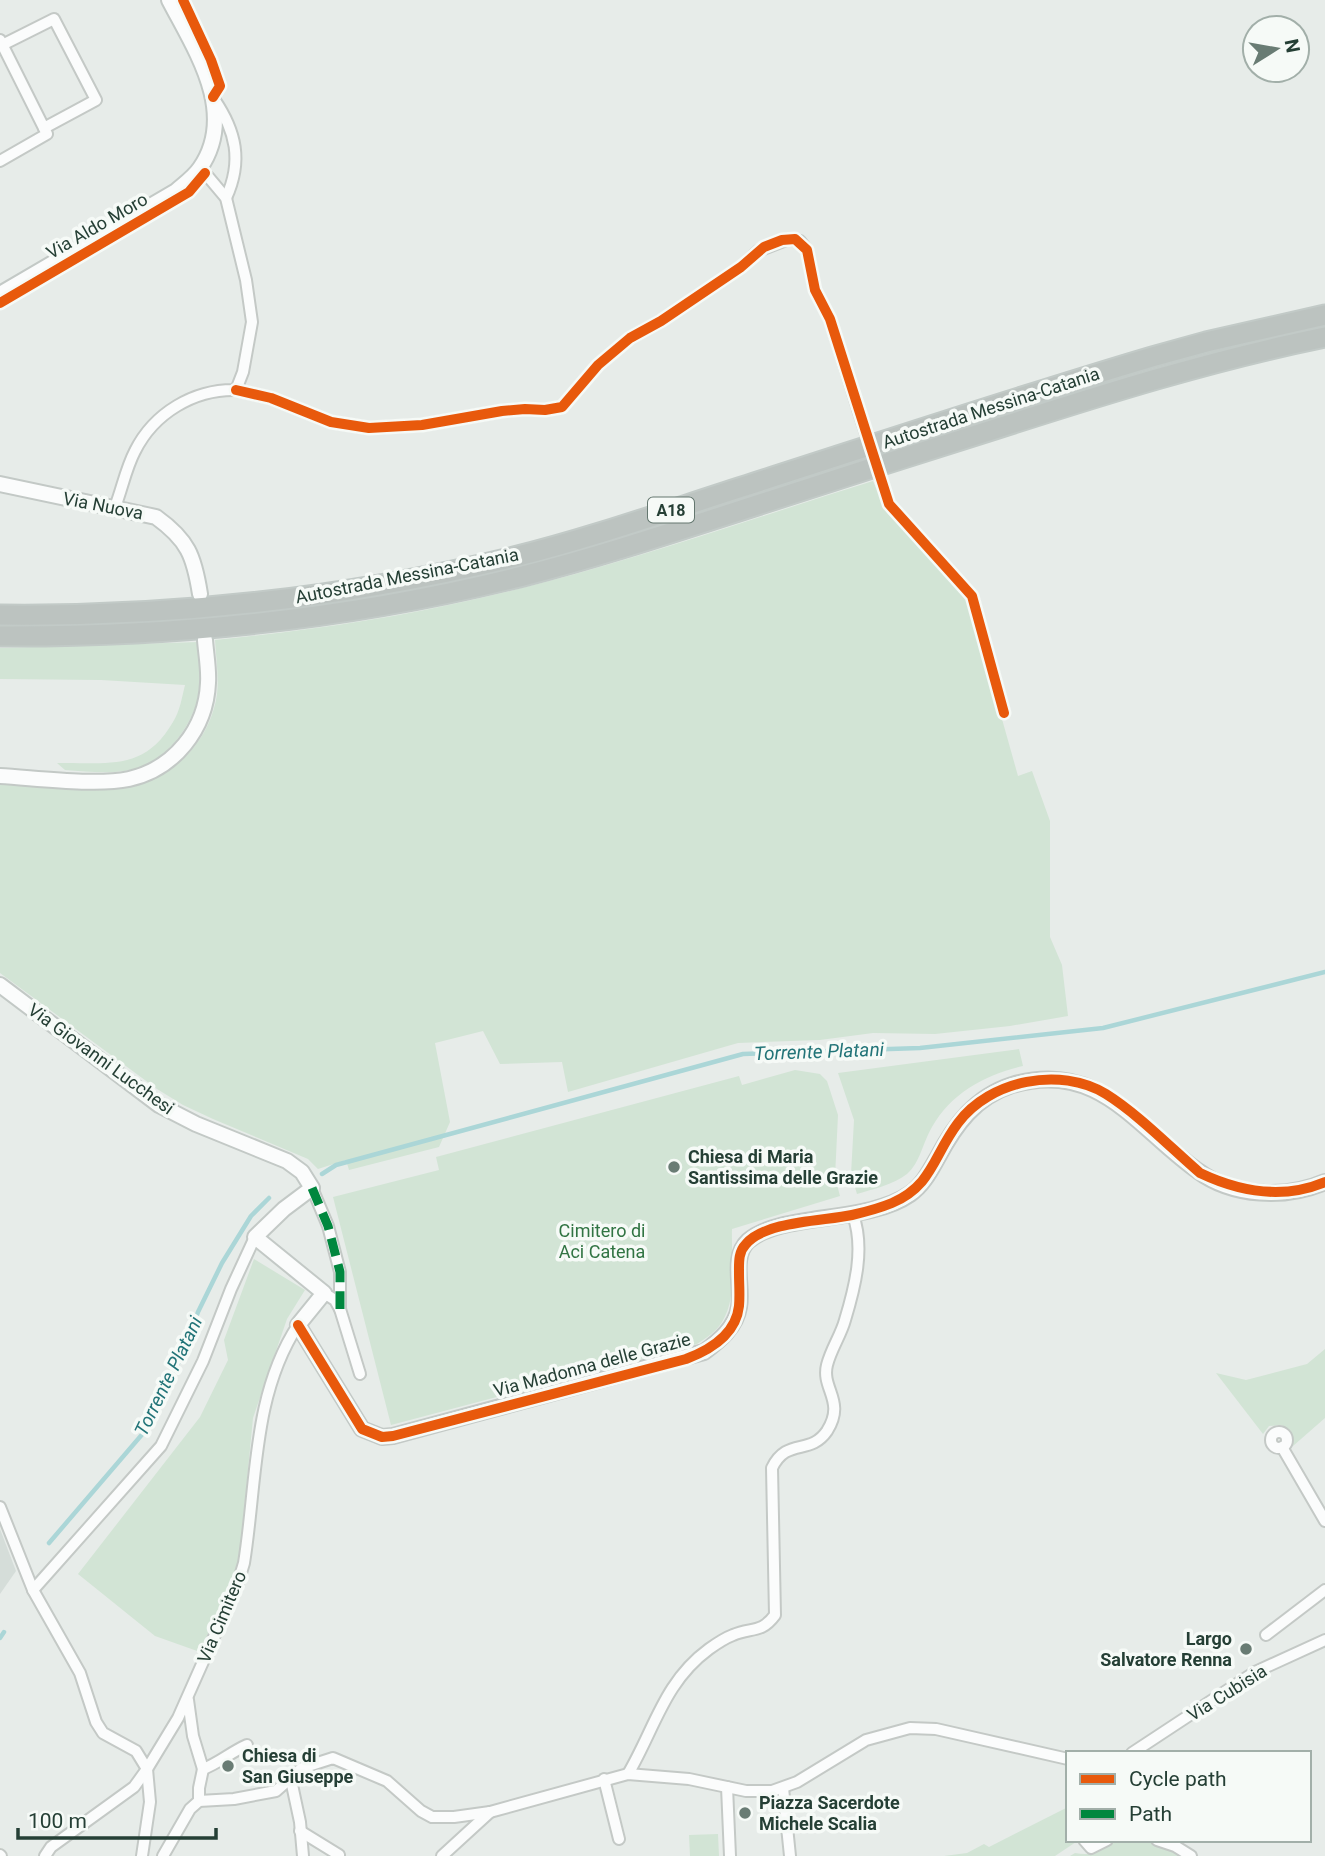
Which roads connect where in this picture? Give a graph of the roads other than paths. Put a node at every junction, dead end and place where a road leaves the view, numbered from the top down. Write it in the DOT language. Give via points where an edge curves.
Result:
graph roads {
  1 [pos="172,0"];
  2 [pos="1,43"];
  3 [pos="213,97"];
  4 [pos="44,128"];
  5 [pos="0,161"];
  6 [pos="200,167"];
  7 [pos="226,198"];
  8 [pos="0,294"];
  9 [pos="1325,315"];
  10 [pos="1325,337"];
  11 [pos="236,390"];
  12 [pos="0,484"];
  13 [pos="115,507"];
  14 [pos="200,594"];
  15 [pos="0,615"];
  16 [pos="0,636"];
  17 [pos="205,640"];
  18 [pos="1004,713"];
  19 [pos="0,776"];
  20 [pos="0,985"];
  21 [pos="1325,1182"];
  22 [pos="312,1188"];
  23 [pos="853,1215"];
  24 [pos="255,1237"];
  25 [pos="324,1293"];
  26 [pos="340,1309"];
  27 [pos="298,1325"];
  28 [pos="360,1374"];
  29 [pos="1282,1447"];
  30 [pos="0,1507"];
  31 [pos="1325,1521"];
  32 [pos="33,1590"];
  33 [pos="1325,1590"];
  34 [pos="1266,1635"];
  35 [pos="1325,1640"];
  36 [pos="187,1698"];
  37 [pos="247,1745"];
  38 [pos="1135,1751"];
  39 [pos="1066,1759"];
  40 [pos="147,1769"];
  41 [pos="203,1769"];
  42 [pos="628,1774"];
  43 [pos="604,1779"];
  44 [pos="290,1780"];
  45 [pos="727,1787"];
  46 [pos="783,1788"];
  47 [pos="200,1801"];
  48 [pos="489,1812"];
  49 [pos="300,1831"];
  50 [pos="619,1839"];
  51 [pos="1084,1842"];
  52 [pos="1103,1842"];
  53 [pos="1163,1842"];
  54 [pos="339,1855"];
  55 [pos="45,1856"];
  56 [pos="142,1856"];
  57 [pos="163,1856"];
  58 [pos="303,1856"];
  59 [pos="442,1856"];
  60 [pos="730,1856"];
  61 [pos="790,1856"];
  62 [pos="1191,1856"];
  1 -- 3 [label="street, Via Aldo Moro"];
  2 -- 4 [label="street"];
  2 -- 4 [label="street" via="54,19 96,100"];
  3 -- 6 [label="street, Via Aldo Moro" via="214,135"];
  3 -- 7 [label="street" via="226,116 235,147 234,179"];
  4 -- 5 [label="street" via="47,134"];
  6 -- 7 [label="street"];
  6 -- 8 [label="street, Via Aldo Moro" via="176,191"];
  7 -- 11 [label="street" via="252,322"];
  9 -- 15 [label="highway, Autostrada Messina-Catania / A18" via="1152,357 608,530 471,567 227,607"];
  10 -- 16 [label="highway, Autostrada Messina-Catania / A18" via="1158,377 614,551 476,587 381,607 229,628"];
  11 -- 13 [label="street" via="191,399 170,409 147,430"];
  11 -- 18 [label="street, bridge" via="271,398 331,422 369,428 562,407 598,365 631,338 741,267 758,251 789,239 800,241 807,250 815,290 830,319 889,504 972,596"];
  12 -- 13 [label="street, Via Nuova"];
  13 -- 14 [label="street, Via Nuova" via="156,517 186,543"];
  17 -- 19 [label="street" via="208,682 204,710 178,753 154,770 127,779 99,781"];
  20 -- 22 [label="street, Via Giovanni Lucchesi" via="159,1105 287,1161 302,1172"];
  21 -- 23 [label="street, Via Madonna delle Grazie" via="1278,1194 1226,1184 1200,1173 1105,1093 1072,1082 1032,1082 996,1092 967,1113 921,1184 908,1196"];
  22 -- 24 [label="street"];
  22 -- 26 [label="street" via="340,1272"];
  23 -- 27 [label="street, Via Madonna delle Grazie" via="794,1224 746,1243 740,1253 739,1307 734,1322 720,1341 704,1352 393,1436 362,1429"];
  23 -- 42 [label="street" via="859,1250 855,1277 845,1320 827,1364 835,1409 832,1421 819,1441 788,1450 772,1468 775,1615 768,1625 733,1634 709,1648 679,1675"];
  24 -- 25 [label="street"];
  24 -- 32 [label="street" via="203,1361 160,1446"];
  25 -- 26 [label="street"];
  25 -- 27 [label="street, Via Cimitero"];
  26 -- 28 [label="street"];
  27 -- 36 [label="street, Via Cimitero" via="286,1344 263,1409 244,1563"];
  29 -- 31 [label="street"];
  30 -- 32 [label="street"];
  32 -- 40 [label="street" via="79,1673 96,1723 135,1751"];
  33 -- 34 [label="street"];
  35 -- 38 [label="street, Via Cubisia" via="1255,1672"];
  36 -- 40 [label="street, Via Cimitero"];
  36 -- 41 [label="street"];
  37 -- 41 [label="street"];
  39 -- 46 [label="street" via="936,1729 910,1728 866,1740"];
  40 -- 55 [label="street, Via Cimitero" via="134,1787"];
  40 -- 56 [label="street" via="150,1802"];
  41 -- 47 [label="street"];
  42 -- 43 [label="street"];
  42 -- 45 [label="street"];
  43 -- 48 [label="street"];
  43 -- 50 [label="street"];
  44 -- 47 [label="street" via="262,1795"];
  44 -- 48 [label="street" via="302,1768 333,1758 387,1781 432,1817"];
  44 -- 49 [label="street"];
  45 -- 46 [label="street" via="763,1792"];
  45 -- 60 [label="street"];
  46 -- 61 [label="street"];
  47 -- 57 [label="street" via="190,1809"];
  48 -- 59 [label="street"];
  49 -- 54 [label="street"];
  49 -- 58 [label="street"];
  51 -- 52 [label="street" via="1091,1848"];
  53 -- 62 [label="street"];
}
